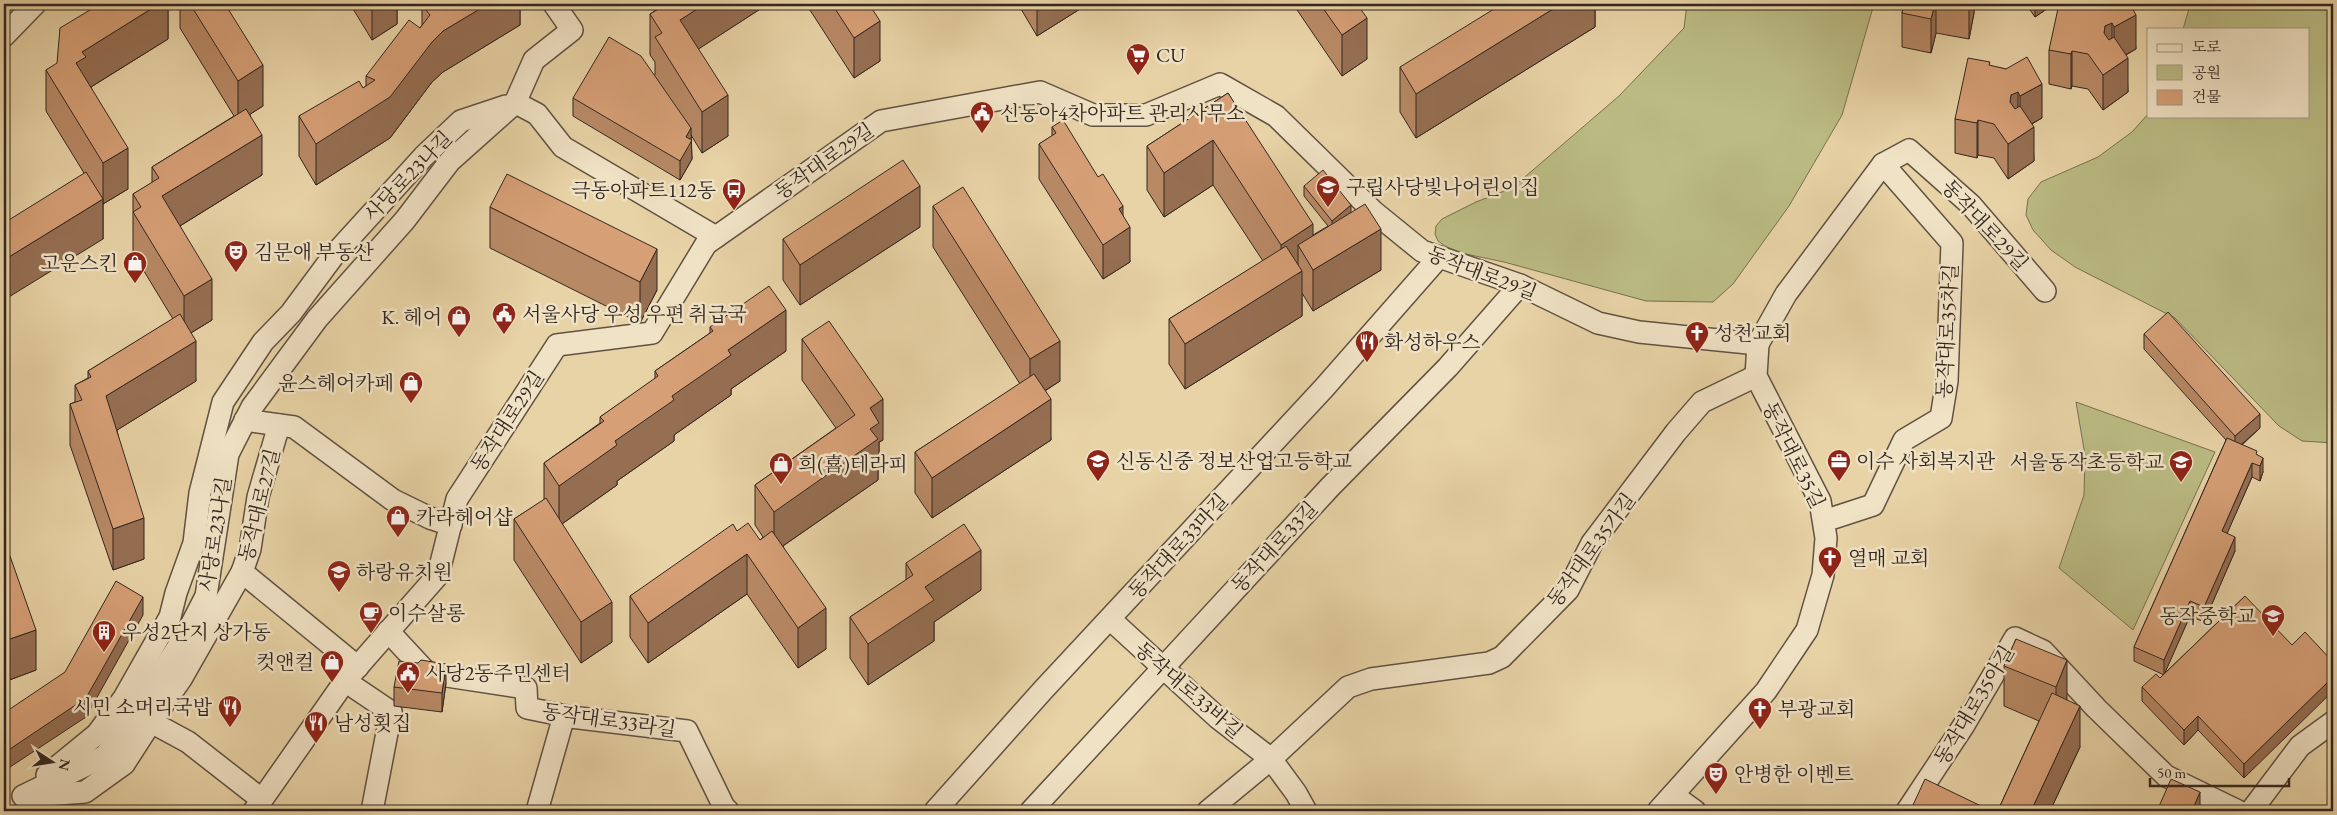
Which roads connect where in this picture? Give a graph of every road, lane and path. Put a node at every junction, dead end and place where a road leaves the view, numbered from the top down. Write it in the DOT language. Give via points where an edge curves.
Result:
graph roads {
  1 [pos="35,4"];
  2 [pos="554,4"];
  3 [pos="4,36"];
  4 [pos="516,103"];
  5 [pos="1883,164"];
  6 [pos="716,237"];
  7 [pos="1439,257"];
  8 [pos="1520,285"];
  9 [pos="2045,291"];
  10 [pos="1758,344"];
  11 [pos="1756,376"];
  12 [pos="245,420"];
  13 [pos="278,424"];
  14 [pos="200,493"];
  15 [pos="221,498"];
  16 [pos="1824,521"];
  17 [pos="450,525"];
  18 [pos="242,572"];
  19 [pos="1110,618"];
  20 [pos="388,632"];
  21 [pos="1162,667"];
  22 [pos="351,674"];
  23 [pos="564,716"];
  24 [pos="150,722"];
  25 [pos="2333,722"];
  26 [pos="1271,759"];
  27 [pos="1673,795"];
  28 [pos="18,803"];
  29 [pos="257,805"];
  30 [pos="724,810"];
  31 [pos="372,811"];
  32 [pos="537,811"];
  33 [pos="935,811"];
  34 [pos="1031,811"];
  35 [pos="1208,811"];
  36 [pos="1306,811"];
  37 [pos="1658,811"];
  38 [pos="1695,811"];
  39 [pos="1907,811"];
  40 [pos="2238,811"];
  41 [pos="2251,811"];
  1 -- 3 [label="street"];
  2 -- 4 [label="street, 사당로23나길" via="572,30 534,60"];
  4 -- 6 [label="street" via="537,114 563,147"];
  4 -- 12 [label="street, 사당로23나길" via="450,161 406,220 311,326"];
  4 -- 14 [label="street, 사당로23나길" via="462,122 424,156 334,255 291,313 263,342 223,402"];
  5 -- 9 [label="street, 동작대로29길" via="1909,150 1972,204"];
  5 -- 10 [label="street, 동작대로29길" via="1786,294"];
  5 -- 16 [label="street, 동작대로35차길" via="1952,243 1948,381 1941,418 1904,440 1873,505"];
  6 -- 7 [label="street, 동작대로29길" via="881,121 1040,92 1093,115 1146,115 1220,84 1276,116 1374,212 1422,251"];
  6 -- 17 [label="street, 동작대로29길" via="706,244 652,333 557,345 457,499"];
  7 -- 8 [label="street, 동작대로29길"];
  7 -- 19 [label="street, 동작대로33마길" via="1324,388"];
  8 -- 10 [label="street, 동작대로29길" via="1598,322 1639,332"];
  8 -- 21 [label="street, 동작대로33길" via="1448,367"];
  10 -- 11 [label="street, 동작대로35길"];
  11 -- 16 [label="street, 동작대로35길" via="1820,501"];
  11 -- 26 [label="street, 동작대로35가길" via="1702,402 1592,543 1568,590 1502,657 1489,663 1371,679 1348,687"];
  12 -- 13 [label="street"];
  12 -- 15 [label="street, 사당로23나길" via="228,454"];
  13 -- 17 [label="street" via="294,427 393,500"];
  13 -- 18 [label="street, 동작대로27길"];
  14 -- 15 [label="street"];
  14 -- 28 [label="street, 사당로23나길" via="194,543 170,617 124,698 97,734"];
  15 -- 28 [label="street, 사당로23나길" via="206,596 187,633 134,715 105,756"];
  16 -- 27 [label="street, 동작대로35길" via="1823,575 1807,630 1766,691"];
  17 -- 20 [label="street, 동작대로29길" via="438,574"];
  18 -- 22 [label="street, 동작대로27길" via="300,619"];
  18 -- 24 [label="street" via="181,679"];
  19 -- 21 [label="street, 동작대로33바길"];
  19 -- 33 [label="street, 동작대로33마길"];
  20 -- 22 [label="street, 동작대로29길"];
  20 -- 23 [label="street, 동작대로33라길" via="427,673 526,688 528,708"];
  21 -- 26 [label="street, 동작대로33바길" via="1218,718"];
  21 -- 34 [label="street, 동작대로33길"];
  22 -- 29 [label="street, 동작대로29길"];
  22 -- 31 [label="street, 동작대로27길" via="391,712"];
  23 -- 30 [label="street, 동작대로33라길" via="687,731"];
  23 -- 32 [label="street"];
  24 -- 28 [label="street" via="124,764 85,792"];
  24 -- 29 [label="street" via="188,742"];
  25 -- 41 [label="street" via="2300,746"];
  26 -- 35 [label="street, 동작대로35가길"];
  26 -- 36 [label="street, 동작대로33바길"];
  27 -- 37 [label="street, 동작대로35길"];
  27 -- 38 [label="street"];
  39 -- 40 [label="street, 동작대로35아길" via="1964,725 2015,638 2043,651 2166,776"];
}
